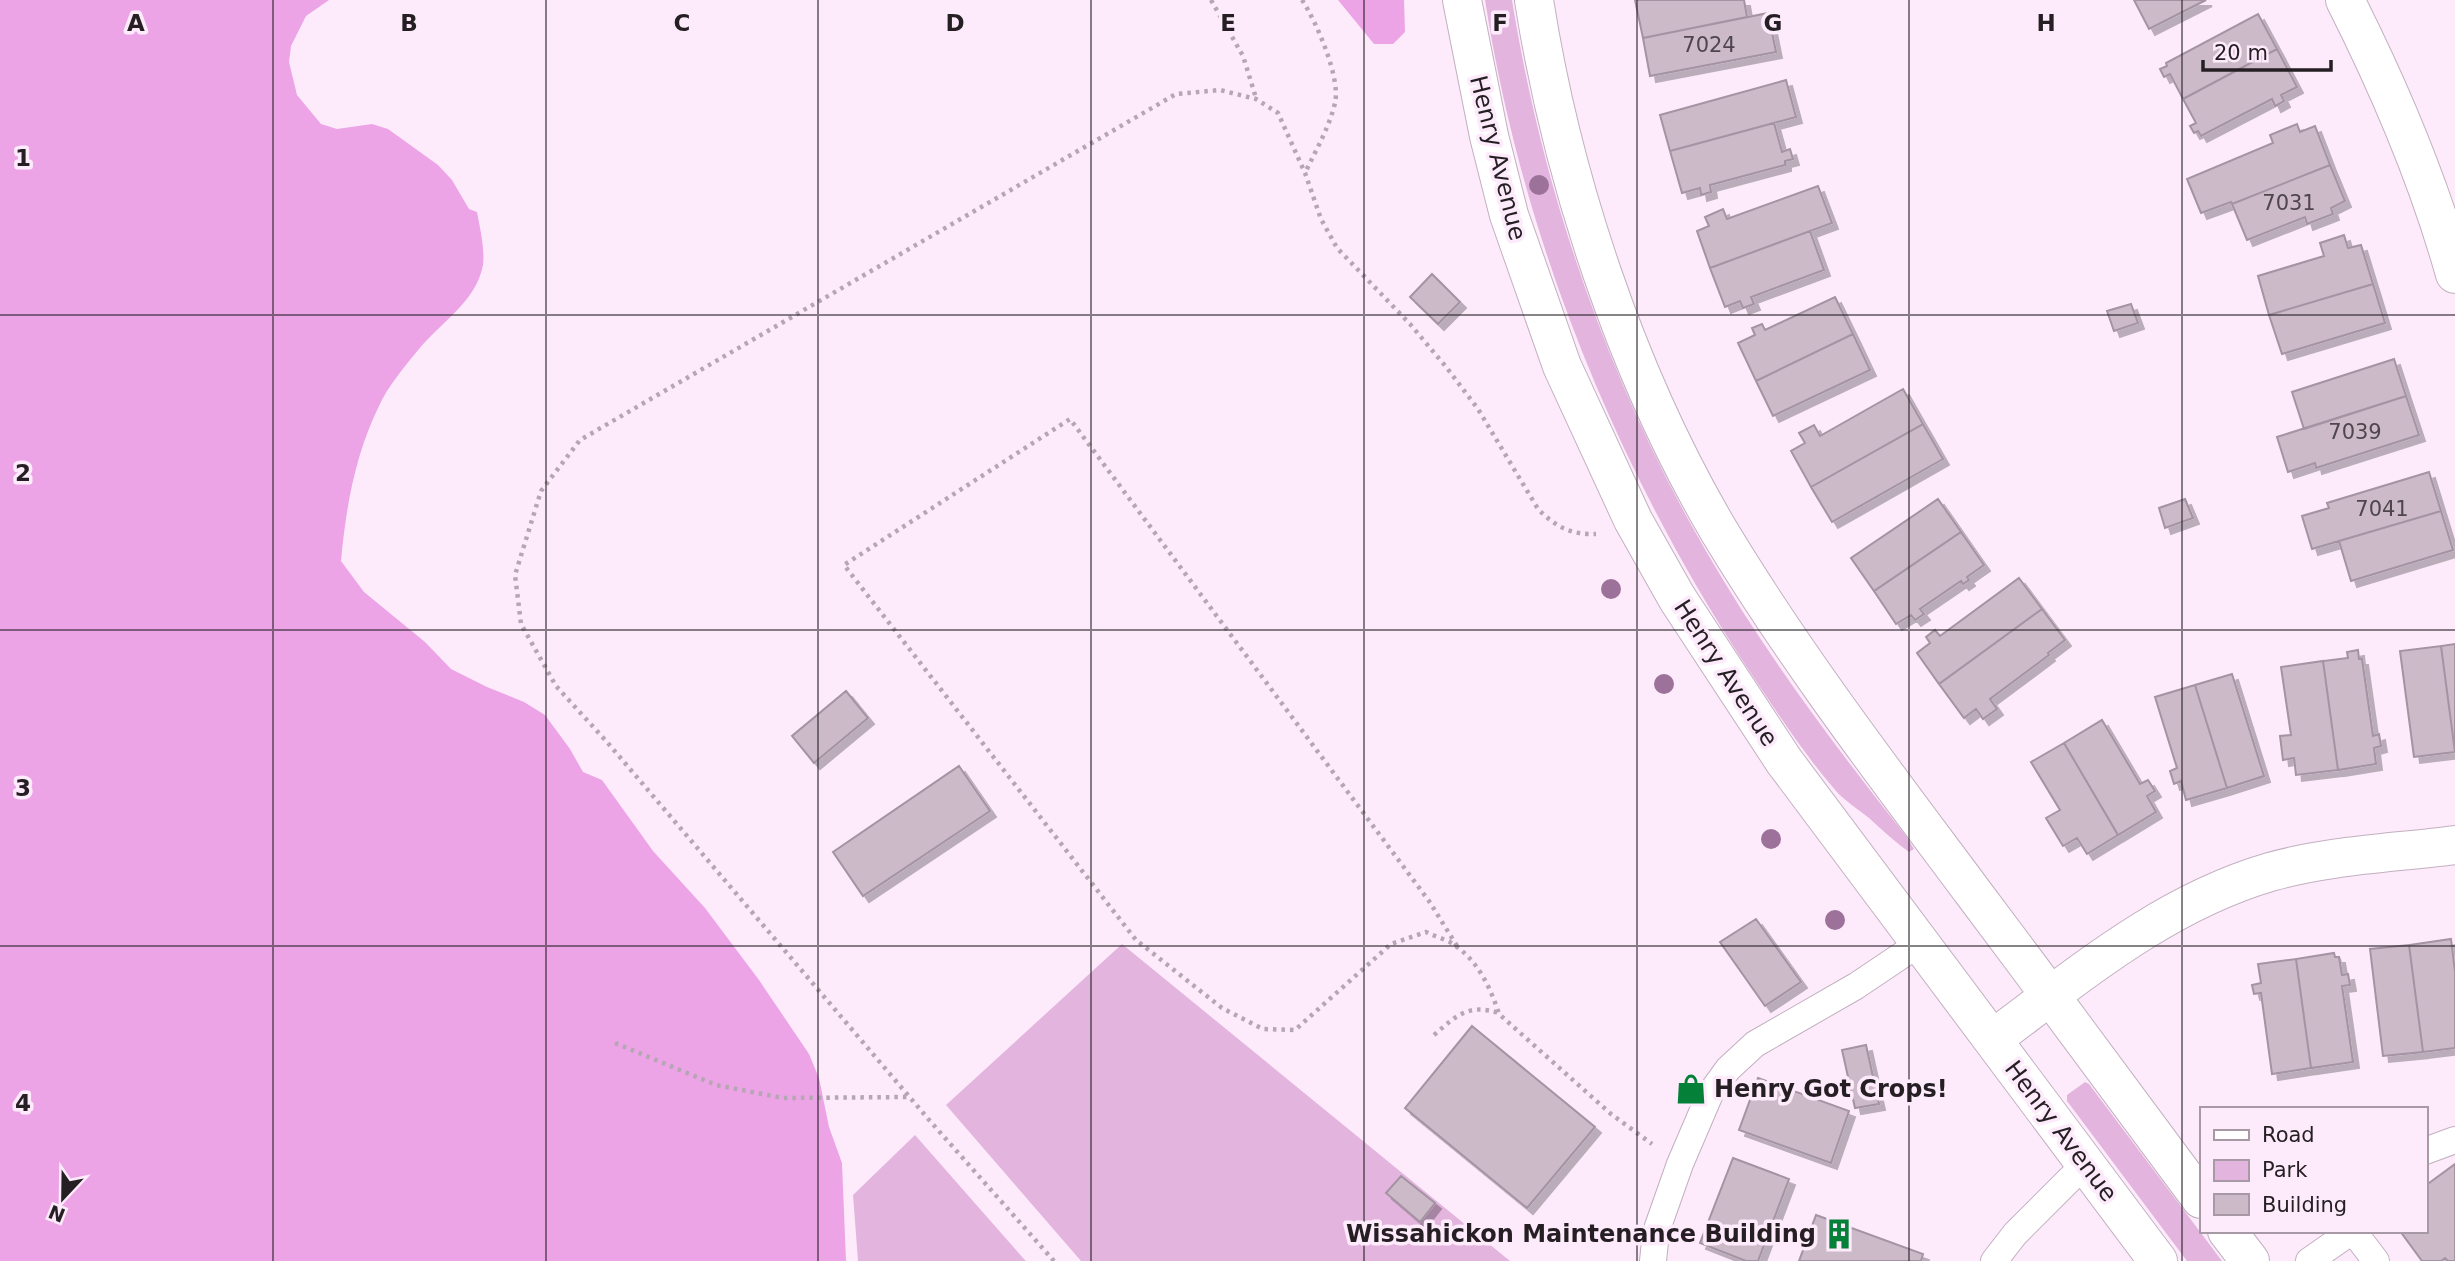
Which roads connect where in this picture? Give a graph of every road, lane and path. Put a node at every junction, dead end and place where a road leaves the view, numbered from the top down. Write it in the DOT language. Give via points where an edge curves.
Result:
graph roads {
  1 [pos="1211,0"];
  2 [pos="1302,0"];
  3 [pos="1462,0"];
  4 [pos="1534,0"];
  5 [pos="2345,0"];
  6 [pos="1256,99"];
  7 [pos="1305,173"];
  8 [pos="2455,274"];
  9 [pos="1633,520"];
  10 [pos="2455,845"];
  11 [pos="1920,943"];
  12 [pos="1457,946"];
  13 [pos="2049,996"];
  14 [pos="1499,1014"];
  15 [pos="1434,1035"];
  16 [pos="1993,1039"];
  17 [pos="615,1043"];
  18 [pos="910,1097"];
  19 [pos="2455,1140"];
  20 [pos="2427,1151"];
  21 [pos="1680,1164"];
  22 [pos="2085,1164"];
  23 [pos="2200,1198"];
  24 [pos="2229,1233"];
  25 [pos="2350,1233"];
  26 [pos="2354,1233"];
  27 [pos="1054,1261"];
  28 [pos="1653,1261"];
  29 [pos="1994,1261"];
  30 [pos="2158,1261"];
  31 [pos="2250,1261"];
  32 [pos="2309,1261"];
  33 [pos="2375,1261"];
  1 -- 6 [label="path" via="1243,56"];
  2 -- 7 [label="path" via="1328,53 1336,99"];
  3 -- 9 [label="main road, Henry Avenue" via="1509,215 1562,366"];
  4 -- 13 [label="main road" via="1583,213 1643,378 1683,463 1718,528 1810,671"];
  5 -- 8 [label="main road" via="2403,121"];
  6 -- 7 [label="path" via="1278,113"];
  6 -- 18 [label="path" via="1220,90 1176,94 580,440 541,491 515,576 521,624 556,686"];
  7 -- 9 [label="path" via="1337,248 1447,368 1478,409 1538,509 1565,531 1584,535 1602,534"];
  9 -- 11 [label="main road, Henry Avenue" via="1729,681"];
  10 -- 13 [label="main road" via="2314,863 2232,885 2128,938"];
  11 -- 16 [label="main road, Henry Avenue"];
  11 -- 21 [label="lane" via="1746,1052 1710,1094"];
  12 -- 12 [label="path" via="1429,901 1070,419 844,565 1136,940 1222,1008 1263,1029 1295,1030 1391,944 1426,932"];
  12 -- 14 [label="path" via="1493,993"];
  13 -- 16 [label="main road"];
  13 -- 23 [label="main road"];
  14 -- 15 [label="path" via="1468,1010"];
  14 -- 21 [label="path" via="1611,1114"];
  16 -- 22 [label="main road, Henry Avenue"];
  17 -- 18 [label="path" via="716,1085 783,1098"];
  18 -- 27 [label="path"];
  19 -- 20 [label="lane"];
  21 -- 28 [label="lane" via="1656,1232"];
  22 -- 29 [label="lane"];
  22 -- 30 [label="main road, Henry Avenue"];
  24 -- 31 [label="main road"];
  25 -- 32 [label="lane"];
  26 -- 33 [label="lane"];
}
